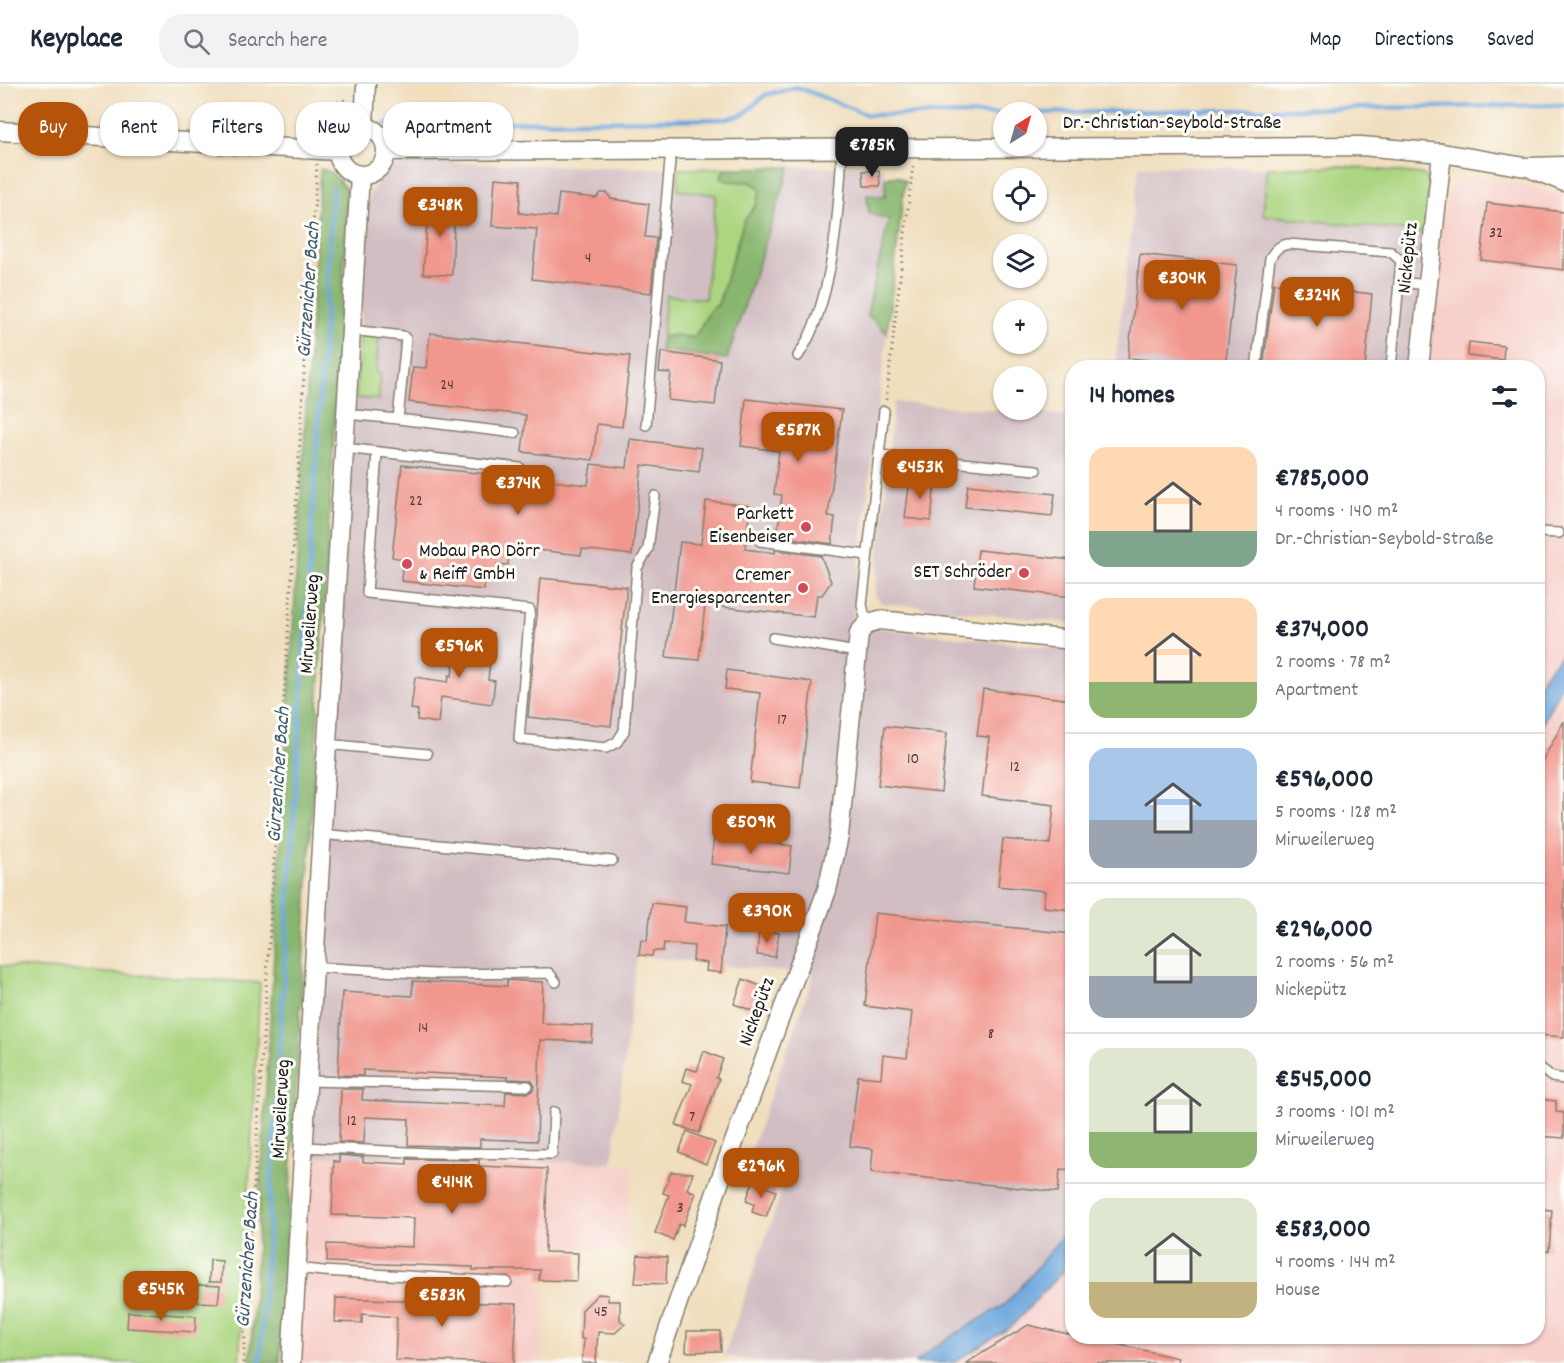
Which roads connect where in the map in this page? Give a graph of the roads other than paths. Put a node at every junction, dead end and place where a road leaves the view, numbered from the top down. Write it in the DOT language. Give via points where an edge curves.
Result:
graph roads {
  1 [pos="366,84"];
  2 [pos="365,102"];
  3 [pos="371,128"];
  4 [pos="0,131"];
  5 [pos="383,139"];
  6 [pos="296,149"];
  7 [pos="842,149"];
  8 [pos="671,150"];
  9 [pos="513,151"];
  10 [pos="1442,153"];
  11 [pos="339,156"];
  12 [pos="386,156"];
  13 [pos="1564,166"];
  14 [pos="1525,167"];
  15 [pos="360,176"];
  16 [pos="1564,182"];
  17 [pos="1400,282"];
  18 [pos="1428,285"];
  19 [pos="351,330"];
  20 [pos="798,356"];
  21 [pos="1257,360"];
  22 [pos="1392,360"];
  23 [pos="1420,360"];
  24 [pos="884,411"];
  25 [pos="346,414"];
  26 [pos="398,419"];
  27 [pos="646,425"];
  28 [pos="515,433"];
  29 [pos="344,448"];
  30 [pos="377,452"];
  31 [pos="879,454"];
  32 [pos="520,468"];
  33 [pos="1036,470"];
  34 [pos="655,496"];
  35 [pos="1545,532"];
  36 [pos="1559,533"];
  37 [pos="760,541"];
  38 [pos="867,555"];
  39 [pos="867,624"];
  40 [pos="772,638"];
  41 [pos="1065,639"];
  42 [pos="857,652"];
  43 [pos="326,744"];
  44 [pos="427,754"];
  45 [pos="320,834"];
  46 [pos="612,861"];
  47 [pos="313,967"];
  48 [pos="556,982"];
  49 [pos="1545,1072"];
  50 [pos="1564,1079"];
  51 [pos="306,1081"];
  52 [pos="528,1086"];
  53 [pos="554,1112"];
  54 [pos="303,1147"];
  55 [pos="296,1268"];
  56 [pos="507,1282"];
  57 [pos="291,1363"];
  58 [pos="657,1363"];
  1 -- 2 [label="street"];
  3 -- 5 [label="street"];
  4 -- 6 [label="street"];
  7 -- 8 [label="street, Dr.-Christian-Seybold-Straße"];
  7 -- 10 [label="street, Dr.-Christian-Seybold-Straße" via="1361,146"];
  7 -- 20 [label="lane" via="828,271 816,322"];
  8 -- 9 [label="street, Dr.-Christian-Seybold-Straße"];
  8 -- 27 [label="lane"];
  10 -- 14 [label="street, Dr.-Christian-Seybold-Straße"];
  10 -- 18 [label="street, Nickepütz"];
  11 -- 15 [label="street" via="344,167"];
  12 -- 15 [label="street" via="379,169"];
  13 -- 14 [label="street, Dr.-Christian-Seybold-Straße"];
  14 -- 16 [label="street, Dr.-Christian-Seybold-Straße"];
  15 -- 19 [label="street, Mirweilerweg"];
  17 -- 18 [label="lane"];
  17 -- 21 [label="lane" via="1401,261 1392,252 1281,246 1270,258"];
  17 -- 22 [label="lane"];
  18 -- 23 [label="street, Nickepütz"];
  19 -- 25 [label="street, Mirweilerweg"];
  19 -- 26 [label="lane" via="406,339"];
  24 -- 31 [label="lane"];
  25 -- 26 [label="lane"];
  25 -- 29 [label="street, Mirweilerweg"];
  26 -- 28 [label="lane"];
  29 -- 30 [label="lane"];
  29 -- 43 [label="street, Mirweilerweg"];
  30 -- 32 [label="lane"];
  30 -- 34 [label="lane" via="367,593 530,610 519,739 606,748 618,742 624,731 637,568 648,549"];
  31 -- 33 [label="lane"];
  31 -- 38 [label="lane"];
  35 -- 36 [label="lane"];
  37 -- 38 [label="lane"];
  38 -- 39 [label="lane" via="862,604"];
  39 -- 41 [label="street" via="879,620"];
  39 -- 42 [label="street, Nickepütz" via="859,633"];
  40 -- 42 [label="lane"];
  42 -- 58 [label="street, Nickepütz" via="839,836 827,890"];
  43 -- 44 [label="lane"];
  43 -- 45 [label="street, Mirweilerweg"];
  45 -- 46 [label="lane"];
  45 -- 47 [label="street, Mirweilerweg"];
  47 -- 48 [label="lane" via="434,974 549,973"];
  47 -- 51 [label="street, Mirweilerweg"];
  49 -- 50 [label="lane"];
  51 -- 52 [label="lane"];
  51 -- 54 [label="street, Mirweilerweg"];
  53 -- 54 [label="lane" via="552,1154"];
  54 -- 55 [label="street, Mirweilerweg"];
  55 -- 56 [label="lane"];
  55 -- 57 [label="street, Mirweilerweg"];
}
